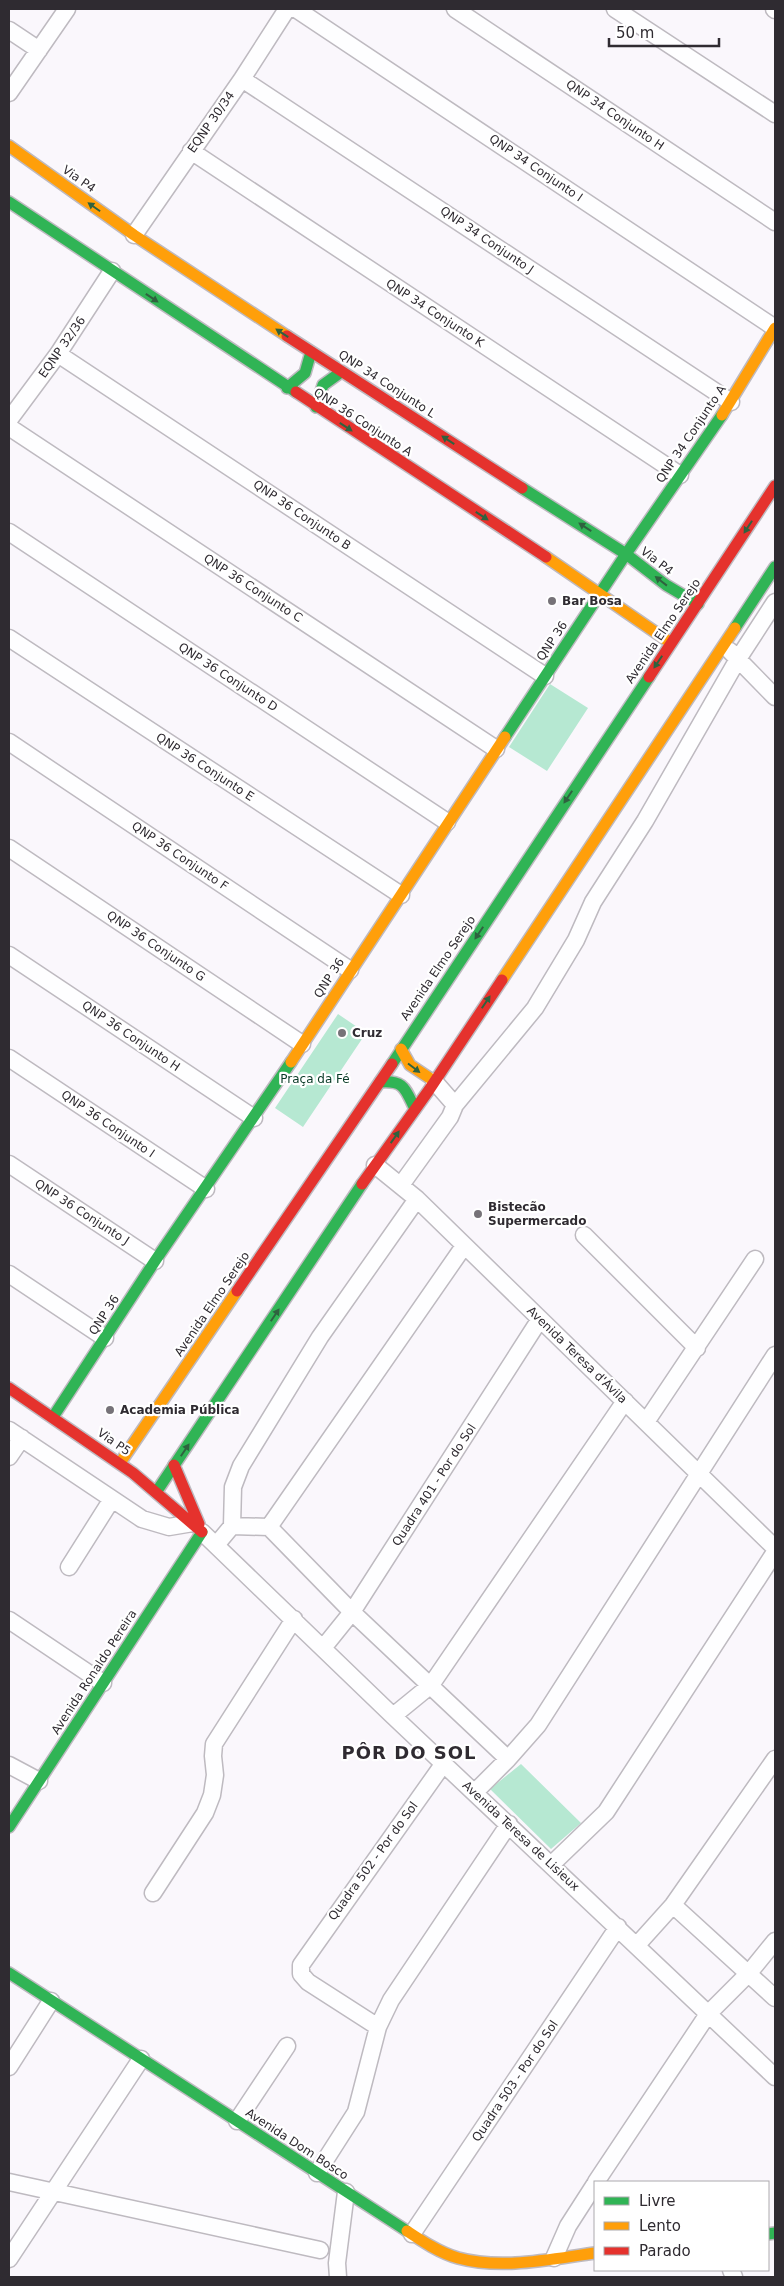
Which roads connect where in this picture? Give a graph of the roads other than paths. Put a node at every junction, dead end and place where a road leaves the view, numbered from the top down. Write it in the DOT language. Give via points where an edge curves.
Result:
graph roads {
  1 [pos="67,9"];
  2 [pos="287,9"];
  3 [pos="296,9"];
  4 [pos="455,9"];
  5 [pos="615,9"];
  6 [pos="9,30"];
  7 [pos="39,50"];
  8 [pos="242,78"];
  9 [pos="9,93"];
  10 [pos="775,114"];
  11 [pos="9,146"];
  12 [pos="191,151"];
  13 [pos="9,202"];
  14 [pos="775,222"];
  15 [pos="134,235"];
  16 [pos="112,271"];
  17 [pos="775,328"];
  18 [pos="311,352"];
  19 [pos="58,354"];
  20 [pos="341,372"];
  21 [pos="287,388"];
  22 [pos="731,402"];
  23 [pos="316,407"];
  24 [pos="9,420"];
  25 [pos="9,427"];
  26 [pos="680,475"];
  27 [pos="775,486"];
  28 [pos="9,532"];
  29 [pos="626,554"];
  30 [pos="775,567"];
  31 [pos="770,588"];
  32 [pos="601,594"];
  33 [pos="775,602"];
  34 [pos="698,604"];
  35 [pos="9,638"];
  36 [pos="671,643"];
  37 [pos="723,645"];
  38 [pos="738,659"];
  39 [pos="545,676"];
  40 [pos="775,697"];
  41 [pos="9,742"];
  42 [pos="496,749"];
  43 [pos="448,822"];
  44 [pos="9,848"];
  45 [pos="401,895"];
  46 [pos="9,955"];
  47 [pos="350,970"];
  48 [pos="302,1044"];
  49 [pos="401,1049"];
  50 [pos="9,1058"];
  51 [pos="434,1081"];
  52 [pos="380,1082"];
  53 [pos="455,1106"];
  54 [pos="415,1109"];
  55 [pos="254,1118"];
  56 [pos="9,1164"];
  57 [pos="375,1165"];
  58 [pos="401,1185"];
  59 [pos="206,1189"];
  60 [pos="417,1199"];
  61 [pos="584,1235"];
  62 [pos="464,1246"];
  63 [pos="755,1259"];
  64 [pos="155,1261"];
  65 [pos="9,1274"];
  66 [pos="540,1319"];
  67 [pos="105,1338"];
  68 [pos="697,1348"];
  69 [pos="775,1355"];
  70 [pos="9,1388"];
  71 [pos="625,1401"];
  72 [pos="53,1417"];
  73 [pos="646,1422"];
  74 [pos="15,1434"];
  75 [pos="9,1456"];
  76 [pos="120,1463"];
  77 [pos="174,1465"];
  78 [pos="699,1475"];
  79 [pos="158,1490"];
  80 [pos="112,1499"];
  81 [pos="232,1526"];
  82 [pos="270,1527"];
  83 [pos="197,1528"];
  84 [pos="217,1544"];
  85 [pos="775,1548"];
  86 [pos="775,1552"];
  87 [pos="69,1567"];
  88 [pos="352,1612"];
  89 [pos="294,1619"];
  90 [pos="9,1620"];
  91 [pos="323,1648"];
  92 [pos="103,1683"];
  93 [pos="431,1685"];
  94 [pos="393,1716"];
  95 [pos="508,1759"];
  96 [pos="775,1759"];
  97 [pos="444,1763"];
  98 [pos="9,1765"];
  99 [pos="39,1781"];
  100 [pos="475,1792"];
  101 [pos="509,1824"];
  102 [pos="9,1827"];
  103 [pos="552,1864"];
  104 [pos="153,1893"];
  105 [pos="674,1905"];
  106 [pos="618,1927"];
  107 [pos="775,1942"];
  108 [pos="636,1945"];
  109 [pos="9,1973"];
  110 [pos="749,1973"];
  111 [pos="775,1998"];
  112 [pos="51,2001"];
  113 [pos="708,2014"];
  114 [pos="378,2027"];
  115 [pos="286,2046"];
  116 [pos="141,2059"];
  117 [pos="9,2066"];
  118 [pos="775,2077"];
  119 [pos="237,2121"];
  120 [pos="317,2173"];
  121 [pos="597,2181"];
  122 [pos="9,2182"];
  123 [pos="594,2186"];
  124 [pos="53,2192"];
  125 [pos="346,2192"];
  126 [pos="412,2234"];
  127 [pos="320,2250"];
  128 [pos="594,2253"];
  129 [pos="554,2258"];
  130 [pos="9,2259"];
  131 [pos="517,2269"];
  132 [pos="338,2277"];
  1 -- 7 [label="street"];
  2 -- 8 [label="street, EQNP 30/34"];
  3 -- 17 [label="street, QNP 34 Conjunto I"];
  4 -- 14 [label="street, QNP 34 Conjunto H"];
  5 -- 10 [label="street"];
  6 -- 7 [label="street"];
  7 -- 9 [label="street"];
  8 -- 12 [label="street, EQNP 30/34"];
  8 -- 22 [label="street, QNP 34 Conjunto J"];
  15 -- 11 [label="street, Via P4, one-way"];
  12 -- 15 [label="street, EQNP 30/34"];
  12 -- 26 [label="street, QNP 34 Conjunto K"];
  13 -- 16 [label="street"];
  18 -- 15 [label="street, QNP 34 Conjunto L, one-way"];
  16 -- 19 [label="street, EQNP 32/36"];
  16 -- 21 [label="street, QNP 36 Conjunto A, one-way"];
  17 -- 22 [label="street, QNP 34 Conjunto A"];
  18 -- 20 [label="street, QNP 34 Conjunto L"];
  18 -- 21 [label="street" via="306,374"];
  19 -- 24 [label="street, EQNP 32/36"];
  19 -- 39 [label="street, QNP 36 Conjunto B"];
  20 -- 23 [label="street" via="330,376 322,385"];
  29 -- 20 [label="street, QNP 34 Conjunto L, one-way"];
  21 -- 23 [label="street, QNP 36 Conjunto A"];
  22 -- 26 [label="street, QNP 34 Conjunto A"];
  23 -- 32 [label="street, QNP 36 Conjunto A, one-way"];
  25 -- 42 [label="street, QNP 36 Conjunto C"];
  26 -- 29 [label="street, QNP 34 Conjunto A"];
  27 -- 34 [label="street, Avenida Elmo Serejo, one-way"];
  28 -- 43 [label="street, QNP 36 Conjunto D"];
  29 -- 32 [label="street, QNP 36"];
  34 -- 29 [label="street, Via P4, one-way" via="666,585"];
  30 -- 31 [label="street"];
  31 -- 37 [label="street"];
  32 -- 36 [label="street"];
  32 -- 39 [label="street, QNP 36"];
  33 -- 38 [label="street"];
  34 -- 36 [label="street, Avenida Elmo Serejo"];
  35 -- 45 [label="street, QNP 36 Conjunto E"];
  36 -- 49 [label="street, Avenida Elmo Serejo, one-way"];
  37 -- 38 [label="street"];
  51 -- 37 [label="street, one-way"];
  38 -- 40 [label="street"];
  38 -- 53 [label="street" via="645,821 593,902 576,940 535,1008"];
  39 -- 42 [label="street, QNP 36"];
  41 -- 47 [label="street, QNP 36 Conjunto F"];
  42 -- 43 [label="street, QNP 36"];
  43 -- 45 [label="street, QNP 36"];
  44 -- 48 [label="street, QNP 36 Conjunto G"];
  45 -- 47 [label="street, QNP 36"];
  46 -- 55 [label="street, QNP 36 Conjunto H"];
  47 -- 48 [label="street, QNP 36"];
  48 -- 55 [label="street, QNP 36"];
  49 -- 51 [label="street, one-way" via="412,1069"];
  49 -- 52 [label="street, Avenida Elmo Serejo"];
  50 -- 59 [label="street, QNP 36 Conjunto I"];
  51 -- 53 [label="street"];
  51 -- 54 [label="street"];
  52 -- 54 [label="street" via="393,1081 404,1086"];
  52 -- 76 [label="street, Avenida Elmo Serejo"];
  53 -- 58 [label="street"];
  57 -- 54 [label="street, one-way"];
  55 -- 59 [label="street, QNP 36"];
  56 -- 64 [label="street, QNP 36 Conjunto J"];
  57 -- 58 [label="street, Avenida Teresa d'Ávila"];
  77 -- 57 [label="street, one-way"];
  58 -- 60 [label="street, Avenida Teresa d'Ávila"];
  59 -- 64 [label="street, QNP 36"];
  60 -- 62 [label="street, Avenida Teresa d'Ávila"];
  60 -- 81 [label="street" via="320,1337 241,1466 233,1487"];
  61 -- 68 [label="street"];
  62 -- 66 [label="street, Avenida Teresa d'Ávila"];
  62 -- 82 [label="street"];
  63 -- 68 [label="street"];
  64 -- 67 [label="street, QNP 36"];
  65 -- 67 [label="street"];
  66 -- 71 [label="street, Avenida Teresa d'Ávila"];
  66 -- 88 [label="street, Quadra 401 - Por do Sol"];
  67 -- 72 [label="street, QNP 36"];
  68 -- 73 [label="street"];
  69 -- 78 [label="street"];
  70 -- 72 [label="street, Via P5"];
  71 -- 73 [label="street, Avenida Teresa d'Ávila"];
  71 -- 93 [label="street"];
  72 -- 76 [label="street, Via P5"];
  73 -- 78 [label="street, Avenida Teresa d'Ávila"];
  74 -- 75 [label="street"];
  74 -- 80 [label="street"];
  76 -- 79 [label="street, Via P5"];
  77 -- 79 [label="street"];
  77 -- 83 [label="street"];
  78 -- 85 [label="street, Avenida Teresa d'Ávila"];
  78 -- 95 [label="street" via="538,1725"];
  79 -- 83 [label="street, Via P5"];
  80 -- 83 [label="street" via="142,1519 168,1527"];
  80 -- 87 [label="street"];
  81 -- 82 [label="street"];
  81 -- 84 [label="street"];
  82 -- 88 [label="street"];
  83 -- 84 [label="street, Avenida Teresa de Lisieux"];
  83 -- 92 [label="street, Avenida Ronaldo Pereira"];
  84 -- 89 [label="street, Avenida Teresa de Lisieux"];
  86 -- 103 [label="street" via="606,1812"];
  88 -- 91 [label="street, Quadra 401 - Por do Sol"];
  88 -- 93 [label="street"];
  89 -- 91 [label="street, Avenida Teresa de Lisieux"];
  89 -- 104 [label="street" via="214,1744 212,1756 216,1775 205,1813"];
  90 -- 92 [label="street"];
  91 -- 94 [label="street, Avenida Teresa de Lisieux"];
  92 -- 99 [label="street, Avenida Ronaldo Pereira"];
  93 -- 94 [label="street"];
  93 -- 95 [label="street"];
  94 -- 97 [label="street, Avenida Teresa de Lisieux"];
  95 -- 100 [label="street"];
  96 -- 105 [label="street"];
  97 -- 100 [label="street, Avenida Teresa de Lisieux"];
  97 -- 114 [label="street, Quadra 502 - Por do Sol" via="303,1959 300,1970 308,1982"];
  98 -- 99 [label="street"];
  99 -- 102 [label="street, Avenida Ronaldo Pereira"];
  100 -- 101 [label="street, Avenida Teresa de Lisieux"];
  101 -- 103 [label="street, Avenida Teresa de Lisieux"];
  101 -- 114 [label="street" via="391,2000"];
  103 -- 106 [label="street, Avenida Teresa de Lisieux"];
  105 -- 108 [label="street"];
  105 -- 110 [label="street"];
  106 -- 108 [label="street, Avenida Teresa de Lisieux"];
  106 -- 126 [label="street, Quadra 503 - Por do Sol"];
  107 -- 110 [label="street"];
  108 -- 113 [label="street, Avenida Teresa de Lisieux"];
  109 -- 112 [label="street, Avenida Dom Bosco"];
  110 -- 111 [label="street"];
  110 -- 113 [label="street"];
  112 -- 116 [label="street, Avenida Dom Bosco"];
  112 -- 117 [label="street"];
  113 -- 118 [label="street, Avenida Teresa de Lisieux"];
  113 -- 121 [label="street"];
  114 -- 120 [label="street" via="356,2112"];
  115 -- 119 [label="street"];
  116 -- 119 [label="street, Avenida Dom Bosco"];
  116 -- 124 [label="street"];
  119 -- 120 [label="street, Avenida Dom Bosco"];
  120 -- 125 [label="street, Avenida Dom Bosco"];
  122 -- 124 [label="street"];
  123 -- 129 [label="street" via="568,2226"];
  124 -- 127 [label="street"];
  124 -- 130 [label="street"];
  125 -- 126 [label="street, Avenida Dom Bosco"];
  125 -- 132 [label="street"];
  126 -- 131 [label="street, Avenida Dom Bosco" via="463,2259"];
  128 -- 129 [label="street, Avenida Dom Bosco"];
  129 -- 131 [label="street, Avenida Dom Bosco"];
}
